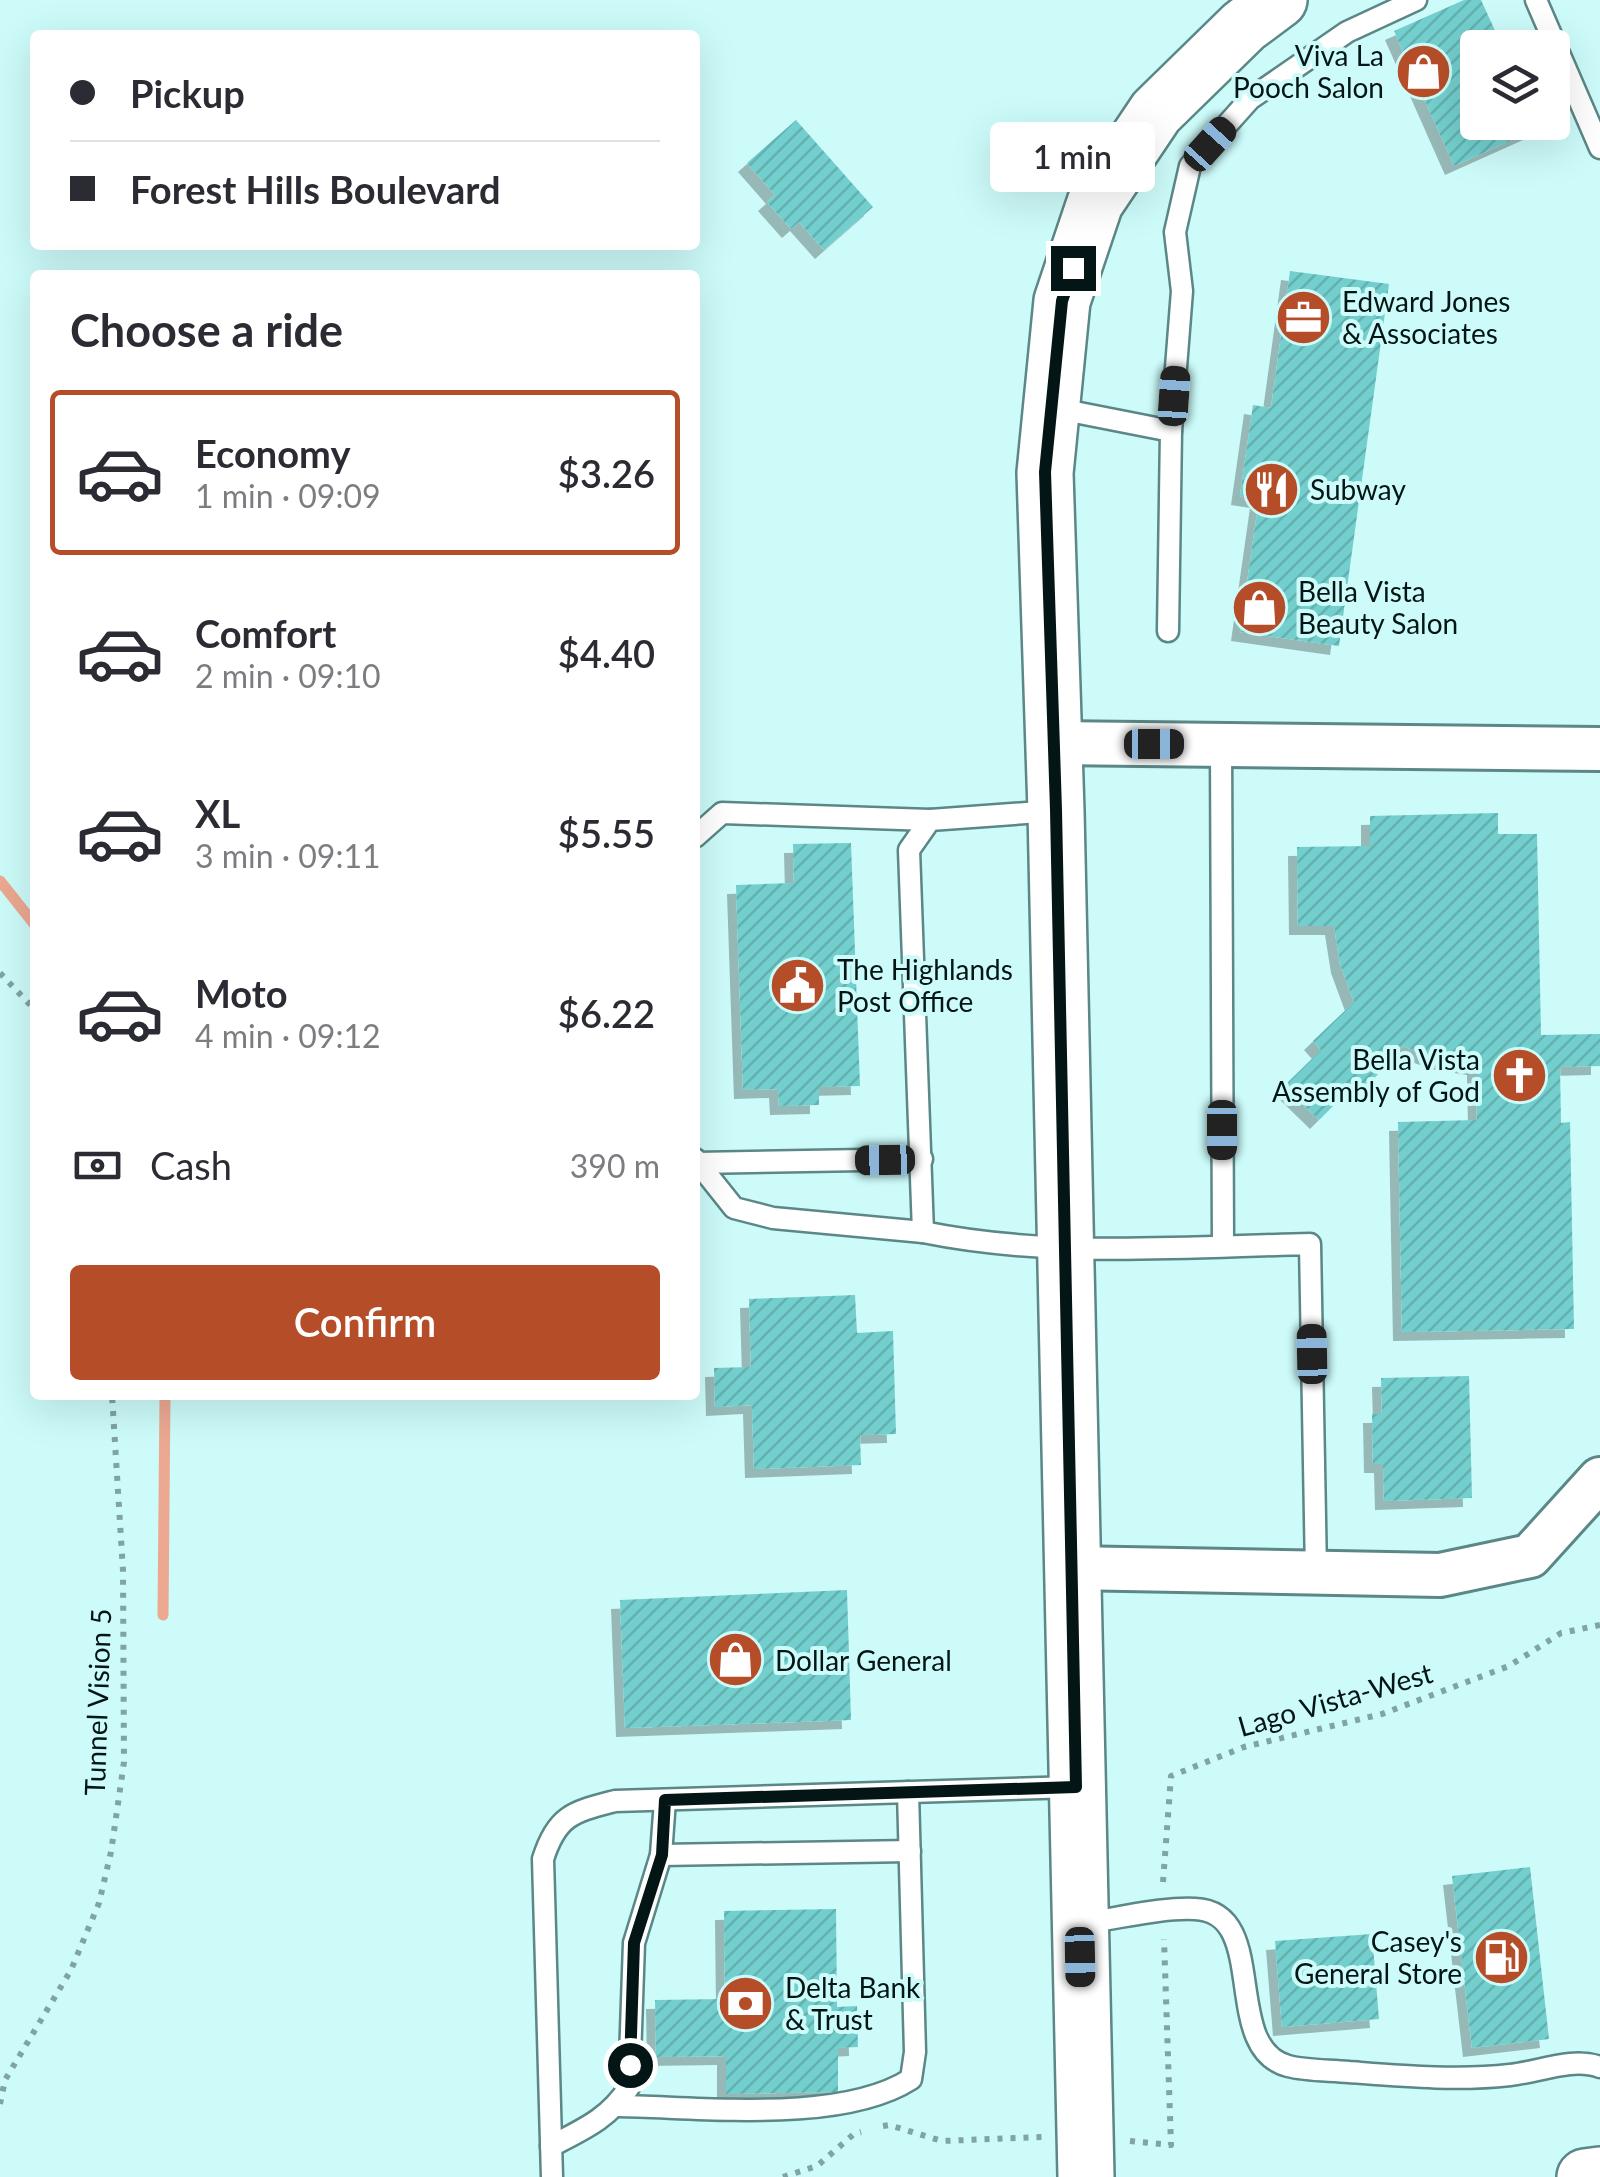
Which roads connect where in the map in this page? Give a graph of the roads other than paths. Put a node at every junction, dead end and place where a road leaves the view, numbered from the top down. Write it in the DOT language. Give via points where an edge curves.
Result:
graph roads {
  1 [pos="1279,0"];
  2 [pos="1416,0"];
  3 [pos="1536,0"];
  4 [pos="1600,148"];
  5 [pos="1052,407"];
  6 [pos="1171,432"];
  7 [pos="1168,631"];
  8 [pos="1052,743"];
  9 [pos="1222,744"];
  10 [pos="1600,749"];
  11 [pos="1056,810"];
  12 [pos="930,820"];
  13 [pos="700,833"];
  14 [pos="922,1159"];
  15 [pos="700,1161"];
  16 [pos="700,1166"];
  17 [pos="924,1232"];
  18 [pos="1223,1246"];
  19 [pos="1063,1250"];
  20 [pos="1600,1479"];
  21 [pos="1072,1568"];
  22 [pos="1316,1573"];
  23 [pos="1076,1787"];
  24 [pos="908,1792"];
  25 [pos="665,1800"];
  26 [pos="910,1852"];
  27 [pos="662,1855"];
  28 [pos="1080,1923"];
  29 [pos="1600,2067"];
  30 [pos="618,2106"];
  31 [pos="551,2146"];
  32 [pos="1102,2158"];
  33 [pos="1600,2175"];
  34 [pos="552,2177"];
  35 [pos="1585,2177"];
  1 -- 5 [label="main road" via="1156,112 1095,203 1062,301"];
  2 -- 6 [label="lane" via="1348,32 1250,98 1190,166 1175,232 1182,291"];
  3 -- 4 [label="lane"];
  5 -- 6 [label="lane"];
  5 -- 8 [label="main road" via="1045,472"];
  6 -- 7 [label="lane"];
  8 -- 9 [label="street"];
  8 -- 11 [label="main road"];
  9 -- 10 [label="street"];
  9 -- 18 [label="lane"];
  11 -- 12 [label="lane"];
  11 -- 19 [label="main road"];
  12 -- 13 [label="lane" via="722,814"];
  12 -- 14 [label="lane" via="908,850"];
  14 -- 15 [label="lane"];
  14 -- 17 [label="lane"];
  16 -- 17 [label="lane" via="734,1208 772,1218"];
  17 -- 19 [label="lane"];
  18 -- 19 [label="lane"];
  18 -- 22 [label="lane" via="1310,1244"];
  19 -- 21 [label="main road"];
  20 -- 22 [label="street" via="1530,1556 1440,1575"];
  21 -- 22 [label="street"];
  21 -- 23 [label="main road"];
  23 -- 24 [label="lane"];
  23 -- 28 [label="main road"];
  24 -- 25 [label="lane"];
  24 -- 26 [label="lane"];
  25 -- 27 [label="lane"];
  25 -- 31 [label="lane" via="615,1801 573,1812 551,1833 543,1859"];
  26 -- 27 [label="lane"];
  26 -- 30 [label="lane" via="910,2079 891,2092 850,2103"];
  27 -- 30 [label="lane" via="634,1943 629,2087"];
  28 -- 29 [label="lane" via="1197,1909 1223,1920 1238,1944 1254,2034 1265,2055 1287,2066 1422,2078 1508,2076 1586,2062"];
  28 -- 32 [label="main road"];
  30 -- 31 [label="lane"];
  31 -- 34 [label="lane"];
  33 -- 35 [label="main road"];
}
